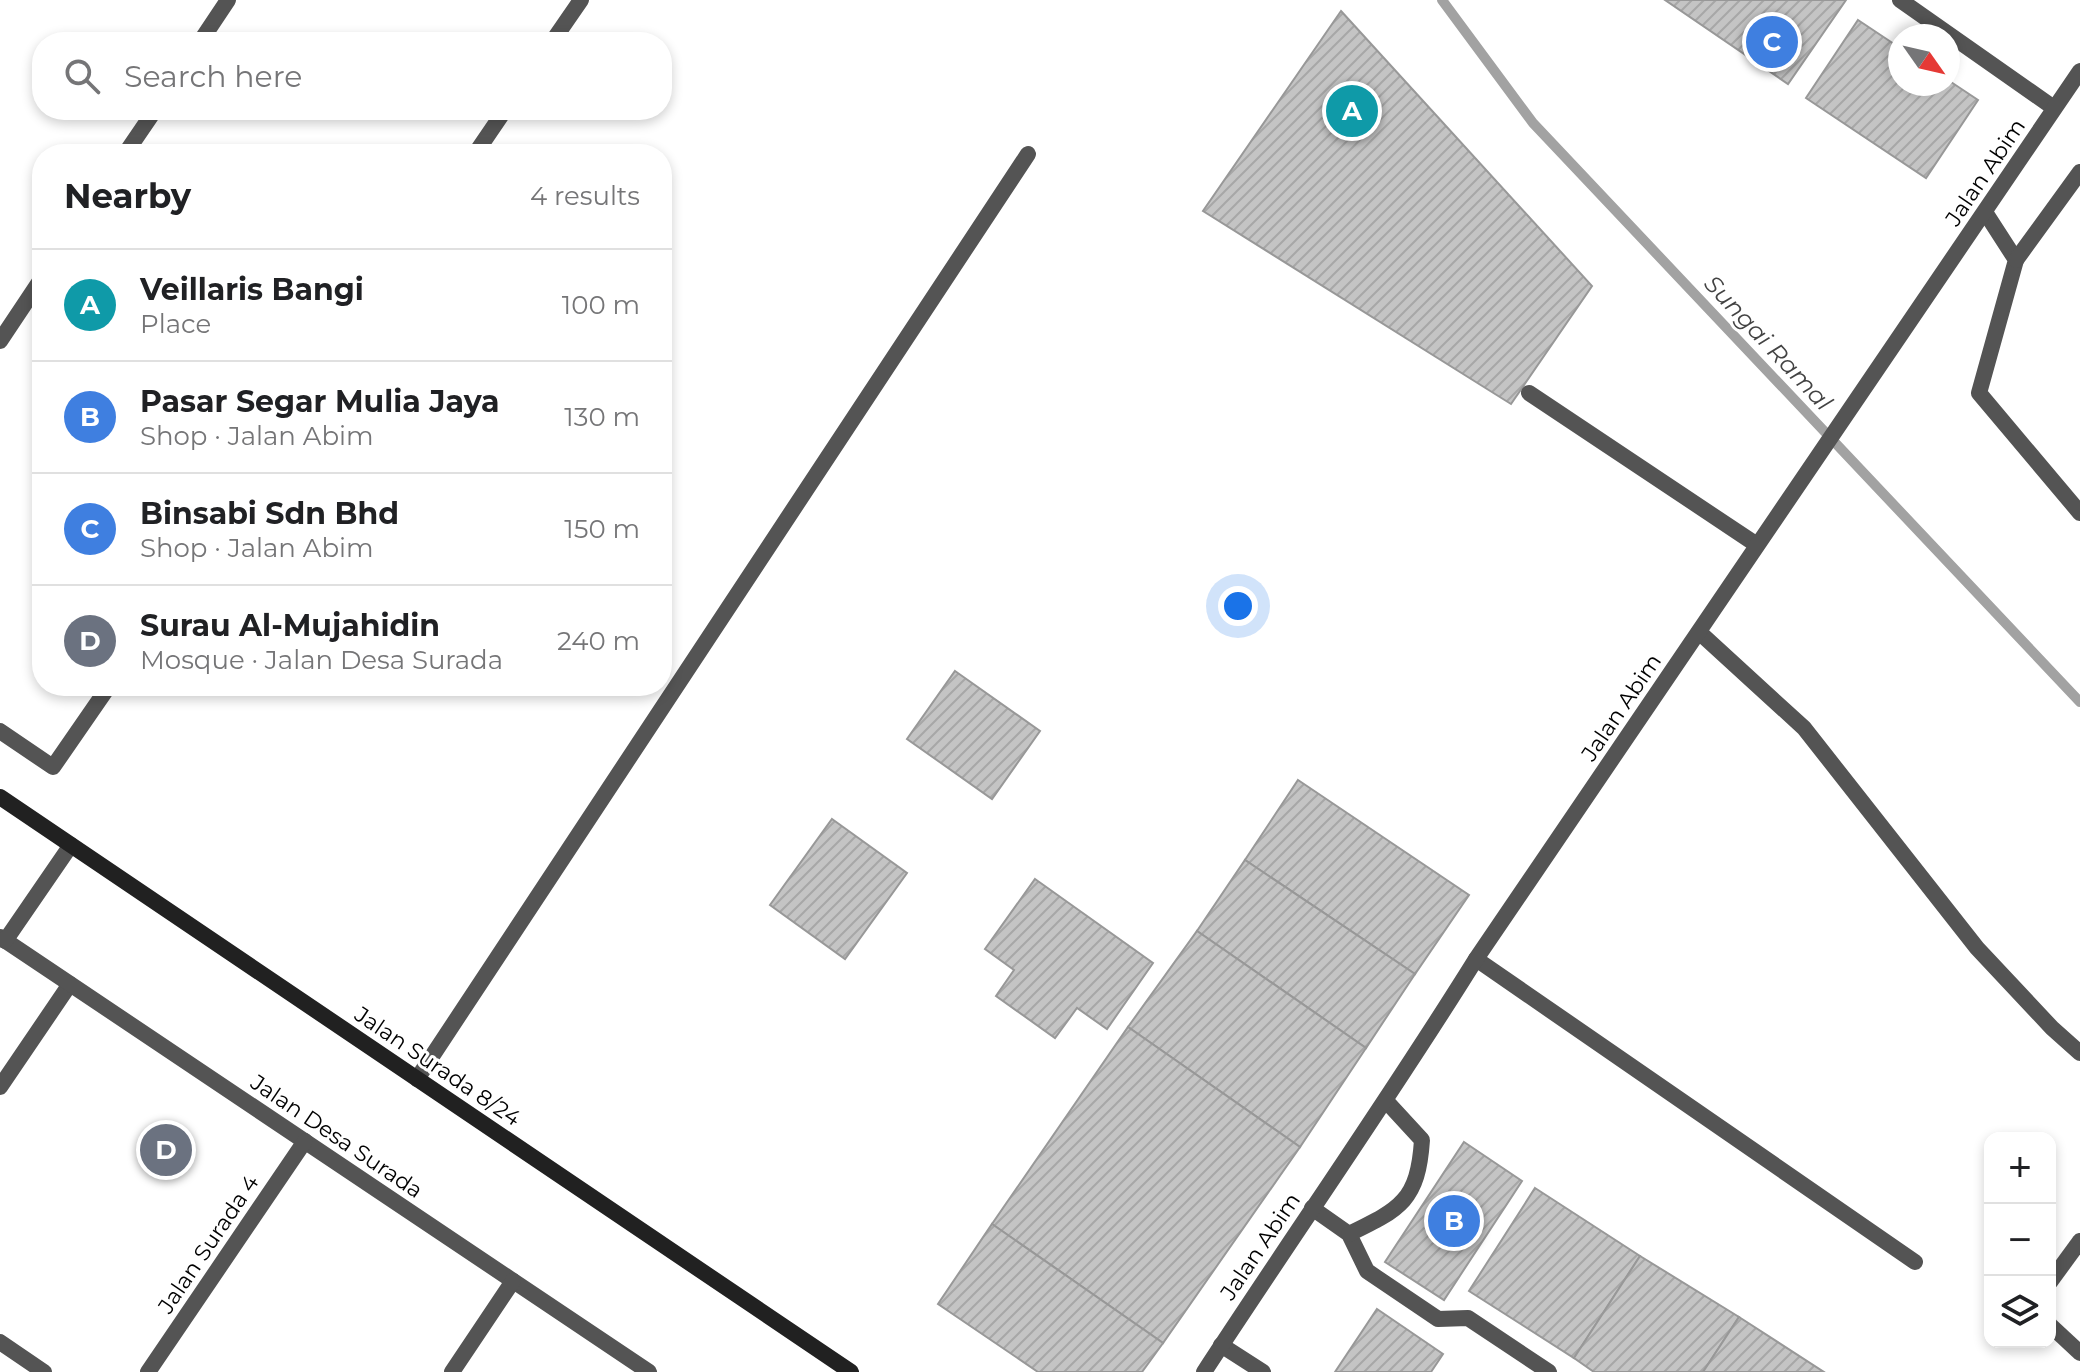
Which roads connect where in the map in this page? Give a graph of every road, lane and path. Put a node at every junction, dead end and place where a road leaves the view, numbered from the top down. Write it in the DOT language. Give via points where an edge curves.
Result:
graph roads {
  1 [pos="228,0"];
  2 [pos="581,0"];
  3 [pos="1900,0"];
  4 [pos="207,32"];
  5 [pos="559,32"];
  6 [pos="2080,71"];
  7 [pos="2054,108"];
  8 [pos="148,120"];
  9 [pos="498,120"];
  10 [pos="132,144"];
  11 [pos="482,144"];
  12 [pos="1028,154"];
  13 [pos="2080,172"];
  14 [pos="1985,212"];
  15 [pos="2016,260"];
  16 [pos="32,293"];
  17 [pos="0,341"];
  18 [pos="1529,393"];
  19 [pos="2080,513"];
  20 [pos="1757,545"];
  21 [pos="1699,632"];
  22 [pos="672,693"];
  23 [pos="102,696"];
  24 [pos="670,696"];
  25 [pos="0,731"];
  26 [pos="0,797"];
  27 [pos="71,845"];
  28 [pos="3,939"];
  29 [pos="1476,959"];
  30 [pos="70,984"];
  31 [pos="2080,1053"];
  32 [pos="417,1079"];
  33 [pos="0,1087"];
  34 [pos="1387,1102"];
  35 [pos="305,1141"];
  36 [pos="1312,1208"];
  37 [pos="1349,1234"];
  38 [pos="2080,1241"];
  39 [pos="1915,1262"];
  40 [pos="2054,1276"];
  41 [pos="513,1281"];
  42 [pos="2056,1331"];
  43 [pos="0,1342"];
  44 [pos="1221,1345"];
  45 [pos="2080,1353"];
  46 [pos="44,1372"];
  47 [pos="148,1372"];
  48 [pos="452,1372"];
  49 [pos="649,1372"];
  50 [pos="851,1372"];
  51 [pos="1204,1372"];
  52 [pos="1263,1372"];
  53 [pos="1549,1372"];
  1 -- 4 [label="street"];
  2 -- 5 [label="street"];
  3 -- 7 [label="street"];
  6 -- 7 [label="street, Jalan Abim"];
  7 -- 14 [label="street, Jalan Abim"];
  8 -- 10 [label="street"];
  9 -- 11 [label="street"];
  12 -- 22 [label="street"];
  13 -- 15 [label="street"];
  14 -- 15 [label="street"];
  14 -- 20 [label="street, Jalan Abim"];
  15 -- 19 [label="street" via="1979,393"];
  16 -- 17 [label="street"];
  18 -- 20 [label="street"];
  20 -- 21 [label="street, Jalan Abim"];
  21 -- 29 [label="street, Jalan Abim"];
  21 -- 31 [label="street" via="1804,728 1977,948"];
  23 -- 25 [label="street" via="53,767"];
  24 -- 32 [label="street"];
  26 -- 27 [label="street, Jalan Surada 8/24"];
  27 -- 28 [label="street"];
  27 -- 32 [label="street, Jalan Surada 8/24"];
  28 -- 30 [label="street, Jalan Desa Surada"];
  29 -- 34 [label="street, Jalan Abim"];
  29 -- 39 [label="street"];
  30 -- 33 [label="street"];
  30 -- 35 [label="street, Jalan Desa Surada"];
  32 -- 50 [label="street, Jalan Surada 8/24"];
  34 -- 36 [label="street, Jalan Abim"];
  34 -- 37 [label="street" via="1422,1140 1419,1174 1395,1212"];
  35 -- 41 [label="street, Jalan Desa Surada"];
  35 -- 47 [label="street, Jalan Surada 4"];
  36 -- 37 [label="street"];
  36 -- 44 [label="street, Jalan Abim"];
  37 -- 53 [label="street" via="1367,1271 1438,1319 1468,1318"];
  38 -- 40 [label="street"];
  41 -- 48 [label="street"];
  41 -- 49 [label="street, Jalan Desa Surada"];
  42 -- 45 [label="street"];
  43 -- 46 [label="street"];
  44 -- 51 [label="street, Jalan Abim"];
  44 -- 52 [label="street"];
}
